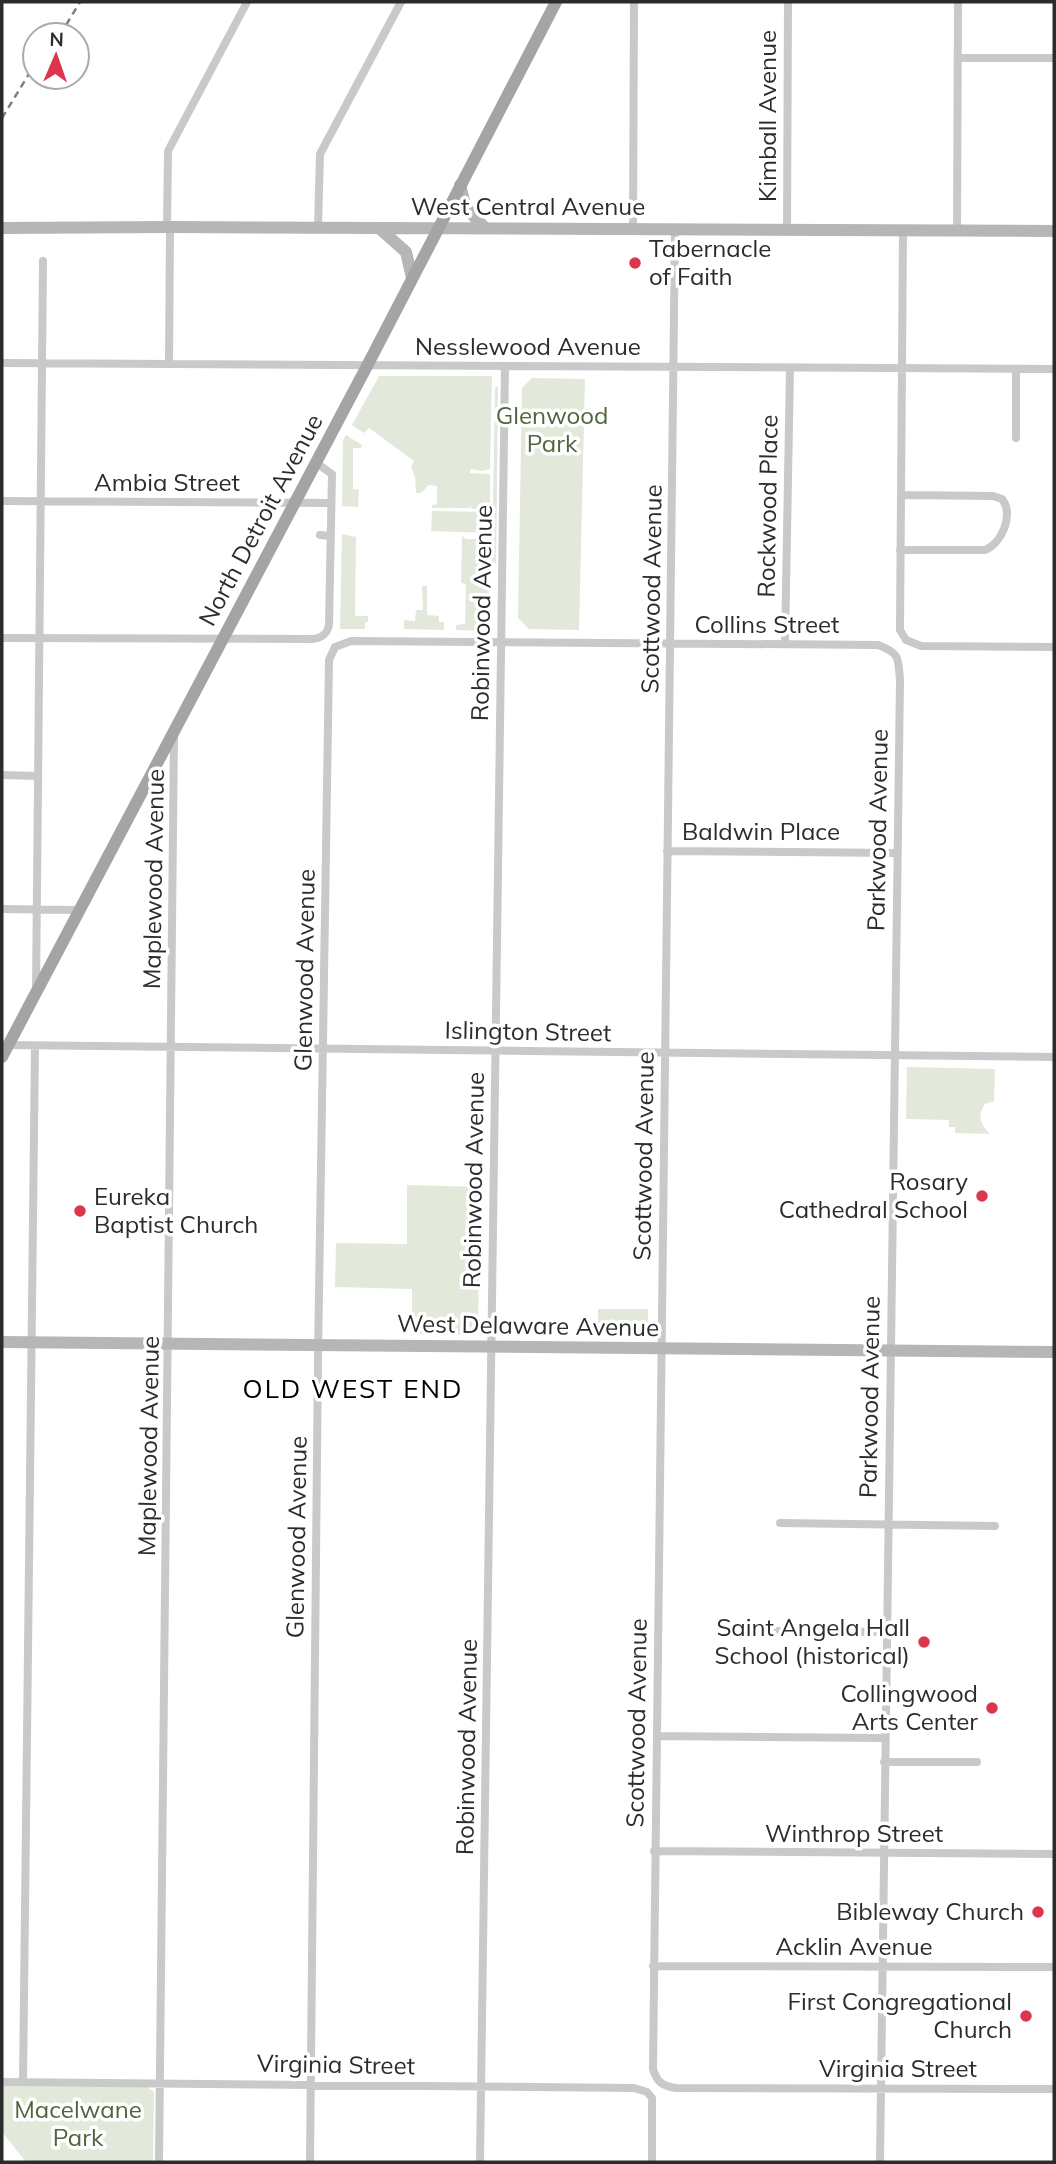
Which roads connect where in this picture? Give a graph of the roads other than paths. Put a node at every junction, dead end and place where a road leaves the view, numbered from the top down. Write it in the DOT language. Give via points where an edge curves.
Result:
graph roads {
  1 [pos="247,2"];
  2 [pos="401,2"];
  3 [pos="556,2"];
  4 [pos="635,2"];
  5 [pos="788,2"];
  6 [pos="958,2"];
  7 [pos="958,58"];
  8 [pos="1054,58"];
  9 [pos="460,184"];
  10 [pos="169,227"];
  11 [pos="318,227"];
  12 [pos="2,228"];
  13 [pos="379,228"];
  14 [pos="438,228"];
  15 [pos="485,228"];
  16 [pos="633,229"];
  17 [pos="674,229"];
  18 [pos="787,230"];
  19 [pos="903,231"];
  20 [pos="957,231"];
  21 [pos="1054,231"];
  22 [pos="43,261"];
  23 [pos="412,278"];
  24 [pos="2,363"];
  25 [pos="42,363"];
  26 [pos="169,364"];
  27 [pos="367,366"];
  28 [pos="505,366"];
  29 [pos="674,367"];
  30 [pos="790,368"];
  31 [pos="902,369"];
  32 [pos="1016,369"];
  33 [pos="1054,369"];
  34 [pos="1016,438"];
  35 [pos="315,462"];
  36 [pos="901,495"];
  37 [pos="2,501"];
  38 [pos="41,501"];
  39 [pos="294,503"];
  40 [pos="331,503"];
  41 [pos="320,536"];
  42 [pos="331,536"];
  43 [pos="900,550"];
  44 [pos="2,638"];
  45 [pos="39,638"];
  46 [pos="222,639"];
  47 [pos="501,642"];
  48 [pos="670,644"];
  49 [pos="785,644"];
  50 [pos="878,645"];
  51 [pos="1054,647"];
  52 [pos="329,660"];
  53 [pos="174,730"];
  54 [pos="2,775"];
  55 [pos="37,776"];
  56 [pos="667,851"];
  57 [pos="897,853"];
  58 [pos="2,909"];
  59 [pos="36,910"];
  60 [pos="79,910"];
  61 [pos="36,994"];
  62 [pos="34,1046"];
  63 [pos="172,1047"];
  64 [pos="4,1049"];
  65 [pos="323,1049"];
  66 [pos="495,1051"];
  67 [pos="665,1052"];
  68 [pos="894,1055"];
  69 [pos="1054,1057"];
  70 [pos="2,1342"];
  71 [pos="30,1342"];
  72 [pos="169,1344"];
  73 [pos="318,1345"];
  74 [pos="491,1347"];
  75 [pos="661,1349"];
  76 [pos="890,1351"];
  77 [pos="1054,1352"];
  78 [pos="780,1523"];
  79 [pos="887,1525"];
  80 [pos="995,1526"];
  81 [pos="777,1631"];
  82 [pos="886,1632"];
  83 [pos="657,1736"];
  84 [pos="884,1738"];
  85 [pos="884,1762"];
  86 [pos="977,1762"];
  87 [pos="654,1852"];
  88 [pos="883,1853"];
  89 [pos="1054,1854"];
  90 [pos="653,1966"];
  91 [pos="881,1966"];
  92 [pos="1054,1967"];
  93 [pos="2,2082"];
  94 [pos="23,2082"];
  95 [pos="160,2082"];
  96 [pos="659,2082"];
  97 [pos="311,2084"];
  98 [pos="481,2086"];
  99 [pos="880,2088"];
  100 [pos="1054,2089"];
  101 [pos="159,2162"];
  102 [pos="310,2162"];
  103 [pos="480,2162"];
  104 [pos="652,2162"];
  105 [pos="880,2162"];
  1 -- 10 [label="street" via="168,151"];
  2 -- 11 [label="street" via="320,154"];
  3 -- 9 [label="main road, North Detroit Avenue"];
  4 -- 16 [label="street"];
  5 -- 18 [label="street, Kimball Avenue"];
  6 -- 7 [label="street"];
  7 -- 8 [label="street"];
  7 -- 20 [label="street"];
  9 -- 14 [label="main road, North Detroit Avenue"];
  9 -- 15 [label="main road" via="466,208"];
  10 -- 11 [label="main road, West Central Avenue"];
  10 -- 12 [label="main road, West Central Avenue"];
  10 -- 26 [label="street"];
  11 -- 13 [label="main road, West Central Avenue"];
  13 -- 14 [label="main road, West Central Avenue"];
  13 -- 23 [label="main road" via="406,252"];
  14 -- 15 [label="main road, West Central Avenue"];
  14 -- 23 [label="main road, North Detroit Avenue"];
  15 -- 16 [label="main road, West Central Avenue"];
  16 -- 17 [label="main road, West Central Avenue"];
  17 -- 18 [label="main road, West Central Avenue"];
  17 -- 29 [label="street, Scottwood Avenue"];
  18 -- 19 [label="main road, West Central Avenue"];
  19 -- 20 [label="main road, West Central Avenue"];
  19 -- 31 [label="street"];
  20 -- 21 [label="main road, West Central Avenue"];
  22 -- 25 [label="street"];
  23 -- 27 [label="main road, North Detroit Avenue"];
  24 -- 25 [label="street, Nesslewood Avenue"];
  25 -- 26 [label="street, Nesslewood Avenue"];
  25 -- 38 [label="street"];
  26 -- 27 [label="street, Nesslewood Avenue"];
  27 -- 28 [label="street, Nesslewood Avenue"];
  27 -- 35 [label="main road, North Detroit Avenue"];
  28 -- 29 [label="street, Nesslewood Avenue"];
  28 -- 47 [label="street, Robinwood Avenue"];
  29 -- 30 [label="street, Nesslewood Avenue"];
  29 -- 48 [label="street, Scottwood Avenue"];
  30 -- 31 [label="street, Nesslewood Avenue"];
  30 -- 49 [label="street, Rockwood Place"];
  31 -- 32 [label="street, Nesslewood Avenue"];
  31 -- 36 [label="street"];
  32 -- 33 [label="street, Nesslewood Avenue"];
  32 -- 34 [label="street"];
  35 -- 39 [label="main road, North Detroit Avenue"];
  35 -- 40 [label="street" via="332,474"];
  36 -- 43 [label="street"];
  36 -- 43 [label="street" via="993,496 1002,499 1006,509 1000,537 985,550"];
  37 -- 38 [label="street, Ambia Street"];
  38 -- 39 [label="street, Ambia Street"];
  38 -- 45 [label="street"];
  39 -- 40 [label="street, Ambia Street"];
  39 -- 46 [label="main road, North Detroit Avenue" via="286,530"];
  40 -- 42 [label="street"];
  41 -- 42 [label="street"];
  42 -- 46 [label="street" via="328,630 322,637"];
  43 -- 51 [label="street" via="900,630 906,640 921,646"];
  44 -- 45 [label="street"];
  45 -- 46 [label="street"];
  45 -- 55 [label="street"];
  46 -- 53 [label="main road, North Detroit Avenue"];
  47 -- 48 [label="street, Collins Street"];
  47 -- 52 [label="street, Collins Street" via="347,642 335,648"];
  47 -- 66 [label="street, Robinwood Avenue"];
  48 -- 49 [label="street, Collins Street"];
  48 -- 56 [label="street, Scottwood Avenue"];
  49 -- 50 [label="street, Collins Street"];
  50 -- 57 [label="street, Parkwood Avenue" via="898,657"];
  52 -- 65 [label="street, Glenwood Avenue"];
  53 -- 60 [label="main road, North Detroit Avenue"];
  53 -- 63 [label="street, Maplewood Avenue"];
  54 -- 55 [label="street"];
  55 -- 59 [label="street"];
  56 -- 57 [label="street, Baldwin Place"];
  56 -- 67 [label="street, Scottwood Avenue"];
  57 -- 68 [label="street, Parkwood Avenue"];
  58 -- 59 [label="street"];
  59 -- 60 [label="street"];
  59 -- 61 [label="street"];
  60 -- 61 [label="main road, North Detroit Avenue"];
  61 -- 64 [label="main road, North Detroit Avenue"];
  62 -- 63 [label="street, Islington Street"];
  62 -- 64 [label="street, Islington Street"];
  62 -- 71 [label="street"];
  63 -- 65 [label="street, Islington Street"];
  63 -- 72 [label="street, Maplewood Avenue"];
  65 -- 66 [label="street, Islington Street"];
  65 -- 73 [label="street, Glenwood Avenue"];
  66 -- 67 [label="street, Islington Street"];
  66 -- 74 [label="street, Robinwood Avenue"];
  67 -- 68 [label="street, Islington Street"];
  67 -- 75 [label="street, Scottwood Avenue"];
  68 -- 69 [label="street, Islington Street"];
  68 -- 76 [label="street, Parkwood Avenue"];
  70 -- 71 [label="main road, West Delaware Avenue"];
  71 -- 72 [label="main road, West Delaware Avenue"];
  71 -- 94 [label="street"];
  72 -- 73 [label="main road, West Delaware Avenue"];
  72 -- 95 [label="street, Maplewood Avenue"];
  73 -- 74 [label="main road, West Delaware Avenue"];
  73 -- 97 [label="street, Glenwood Avenue"];
  74 -- 75 [label="main road, West Delaware Avenue"];
  74 -- 98 [label="street, Robinwood Avenue"];
  75 -- 76 [label="main road, West Delaware Avenue"];
  75 -- 83 [label="street, Scottwood Avenue"];
  76 -- 77 [label="main road, West Delaware Avenue"];
  76 -- 79 [label="street, Parkwood Avenue"];
  78 -- 79 [label="street"];
  79 -- 80 [label="street"];
  79 -- 82 [label="street, Parkwood Avenue"];
  81 -- 82 [label="street"];
  82 -- 84 [label="street, Parkwood Avenue"];
  83 -- 84 [label="street"];
  83 -- 87 [label="street, Scottwood Avenue"];
  84 -- 85 [label="street, Parkwood Avenue"];
  85 -- 86 [label="street"];
  85 -- 88 [label="street, Parkwood Avenue"];
  87 -- 88 [label="street, Winthrop Street"];
  87 -- 90 [label="street, Scottwood Avenue"];
  88 -- 89 [label="street, Winthrop Street"];
  88 -- 91 [label="street, Parkwood Avenue"];
  90 -- 91 [label="street, Acklin Avenue"];
  90 -- 96 [label="street, Scottwood Avenue" via="653,2069"];
  91 -- 92 [label="street, Acklin Avenue"];
  91 -- 99 [label="street, Parkwood Avenue"];
  93 -- 94 [label="street, Virginia Street"];
  94 -- 95 [label="street, Virginia Street"];
  95 -- 97 [label="street, Virginia Street"];
  95 -- 101 [label="street, Maplewood Avenue"];
  96 -- 99 [label="street, Virginia Street" via="676,2088"];
  97 -- 98 [label="street, Virginia Street"];
  97 -- 102 [label="street, Glenwood Avenue"];
  98 -- 103 [label="street, Robinwood Avenue"];
  98 -- 104 [label="street, Virginia Street" via="634,2088 648,2094 653,2110"];
  99 -- 100 [label="street, Virginia Street"];
  99 -- 105 [label="street, Parkwood Avenue"];
}
